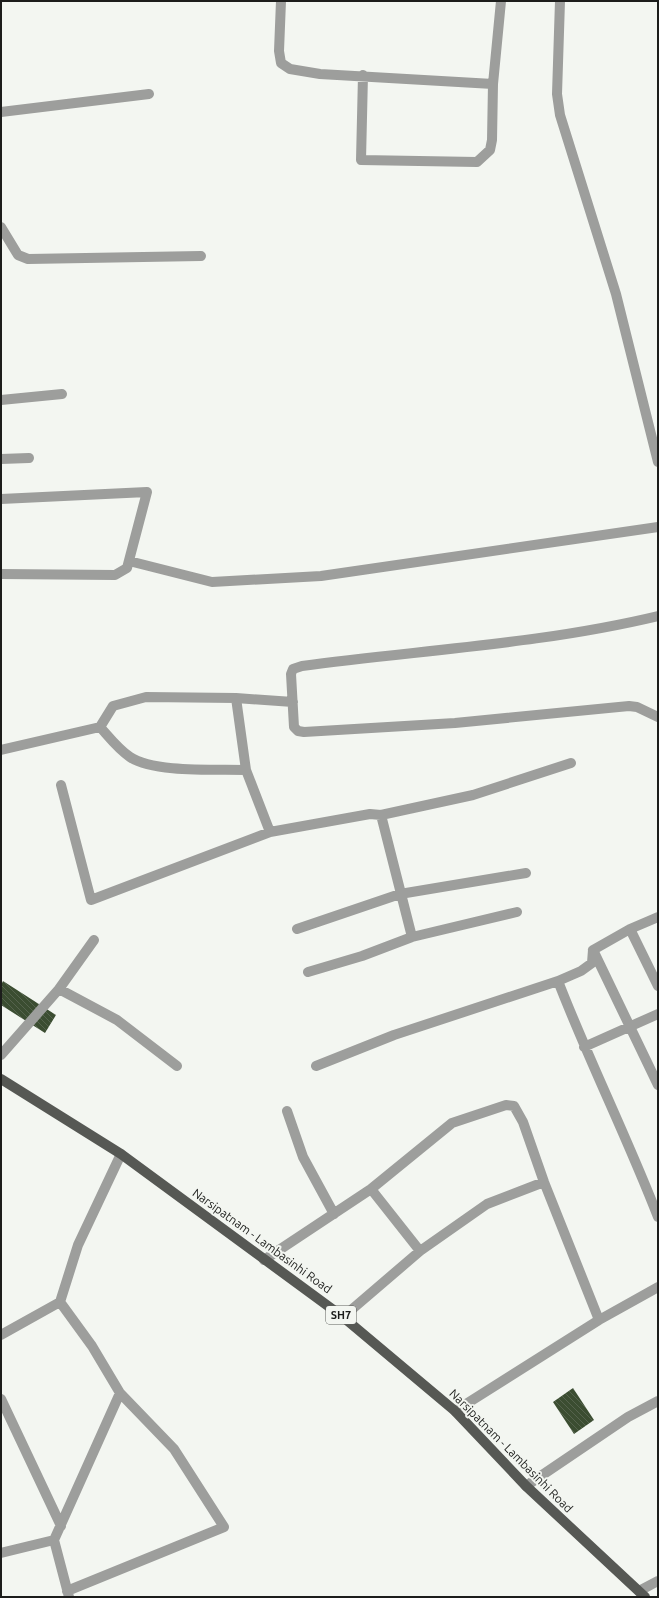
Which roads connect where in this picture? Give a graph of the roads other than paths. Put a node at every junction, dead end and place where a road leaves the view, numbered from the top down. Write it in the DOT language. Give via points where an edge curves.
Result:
graph roads {
  1 [pos="281,1"];
  2 [pos="501,1"];
  3 [pos="560,1"];
  4 [pos="363,75"];
  5 [pos="493,84"];
  6 [pos="149,94"];
  7 [pos="1,112"];
  8 [pos="1,227"];
  9 [pos="201,256"];
  10 [pos="62,394"];
  11 [pos="1,400"];
  12 [pos="29,458"];
  13 [pos="1,459"];
  14 [pos="658,462"];
  15 [pos="1,499"];
  16 [pos="658,526"];
  17 [pos="129,561"];
  18 [pos="1,574"];
  19 [pos="658,616"];
  20 [pos="236,698"];
  21 [pos="293,702"];
  22 [pos="658,717"];
  23 [pos="100,727"];
  24 [pos="1,750"];
  25 [pos="572,763"];
  26 [pos="246,770"];
  27 [pos="61,785"];
  28 [pos="380,815"];
  29 [pos="270,832"];
  30 [pos="526,873"];
  31 [pos="400,894"];
  32 [pos="517,912"];
  33 [pos="658,917"];
  34 [pos="297,929"];
  35 [pos="630,929"];
  36 [pos="412,937"];
  37 [pos="94,940"];
  38 [pos="593,950"];
  39 [pos="308,972"];
  40 [pos="558,981"];
  41 [pos="658,986"];
  42 [pos="59,989"];
  43 [pos="658,1014"];
  44 [pos="630,1027"];
  45 [pos="584,1047"];
  46 [pos="1,1056"];
  47 [pos="177,1066"];
  48 [pos="316,1066"];
  49 [pos="1,1079"];
  50 [pos="658,1085"];
  51 [pos="287,1111"];
  52 [pos="121,1154"];
  53 [pos="544,1182"];
  54 [pos="371,1189"];
  55 [pos="334,1214"];
  56 [pos="658,1217"];
  57 [pos="420,1251"];
  58 [pos="264,1260"];
  59 [pos="658,1287"];
  60 [pos="60,1302"];
  61 [pos="343,1317"];
  62 [pos="599,1320"];
  63 [pos="1,1335"];
  64 [pos="120,1393"];
  65 [pos="1,1399"];
  66 [pos="658,1400"];
  67 [pos="455,1411"];
  68 [pos="526,1486"];
  69 [pos="60,1526"];
  70 [pos="54,1540"];
  71 [pos="1,1553"];
  72 [pos="658,1581"];
  73 [pos="68,1594"];
  74 [pos="642,1594"];
  1 -- 4 [label="street" via="281,63 290,69 320,74"];
  2 -- 5 [label="street"];
  3 -- 14 [label="street" via="557,94 560,115 616,294"];
  4 -- 5 [label="street"];
  4 -- 5 [label="street" via="362,160 477,162 490,150"];
  6 -- 7 [label="street"];
  8 -- 9 [label="street" via="18,255 28,259"];
  10 -- 11 [label="street"];
  12 -- 13 [label="street"];
  15 -- 17 [label="street" via="147,492"];
  16 -- 17 [label="street" via="321,576 212,582"];
  17 -- 18 [label="street" via="127,568 115,575"];
  19 -- 21 [label="street" via="613,627 510,642 297,667 291,674"];
  20 -- 21 [label="street"];
  20 -- 23 [label="street" via="146,697 113,706"];
  20 -- 26 [label="street"];
  21 -- 22 [label="street" via="294,727 298,732 455,723 629,706"];
  23 -- 24 [label="street"];
  23 -- 26 [label="street" via="131,758 147,764"];
  25 -- 28 [label="street" via="473,795"];
  26 -- 29 [label="street"];
  27 -- 29 [label="street" via="91,900"];
  28 -- 29 [label="street" via="370,814"];
  28 -- 31 [label="street"];
  30 -- 31 [label="street"];
  31 -- 34 [label="street"];
  31 -- 36 [label="street"];
  32 -- 36 [label="street"];
  33 -- 35 [label="street"];
  35 -- 38 [label="street"];
  35 -- 41 [label="street"];
  36 -- 39 [label="street" via="362,956"];
  37 -- 42 [label="street"];
  38 -- 40 [label="street" via="590,966"];
  38 -- 44 [label="street"];
  40 -- 45 [label="street"];
  40 -- 48 [label="street" via="394,1035"];
  42 -- 46 [label="street"];
  42 -- 47 [label="street" via="117,1020"];
  43 -- 44 [label="street"];
  44 -- 45 [label="street"];
  44 -- 50 [label="street"];
  45 -- 56 [label="street" via="636,1160"];
  49 -- 52 [label="main road, Narsipatnam - Lambasinhi Road / SH7"];
  51 -- 55 [label="street" via="303,1157"];
  52 -- 58 [label="main road, Narsipatnam - Lambasinhi Road / SH7"];
  52 -- 60 [label="street" via="78,1245"];
  53 -- 54 [label="street" via="518,1111 514,1106 506,1105 452,1123"];
  53 -- 57 [label="street" via="487,1204"];
  53 -- 62 [label="street"];
  54 -- 55 [label="street"];
  54 -- 57 [label="street"];
  55 -- 58 [label="street"];
  57 -- 61 [label="street"];
  58 -- 61 [label="main road, Narsipatnam - Lambasinhi Road / SH7"];
  59 -- 62 [label="street"];
  60 -- 63 [label="street"];
  60 -- 64 [label="street" via="92,1346"];
  61 -- 67 [label="main road, Narsipatnam - Lambasinhi Road / SH7"];
  62 -- 67 [label="street"];
  64 -- 69 [label="street"];
  64 -- 73 [label="street" via="174,1449 224,1527"];
  65 -- 69 [label="street"];
  66 -- 68 [label="street" via="628,1417"];
  67 -- 68 [label="main road, Narsipatnam - Lambasinhi Road / SH7"];
  68 -- 74 [label="main road, Narsipatnam - Lambasinhi Road / SH7"];
  69 -- 70 [label="street"];
  70 -- 71 [label="street"];
  70 -- 73 [label="street"];
  72 -- 74 [label="street"];
}
